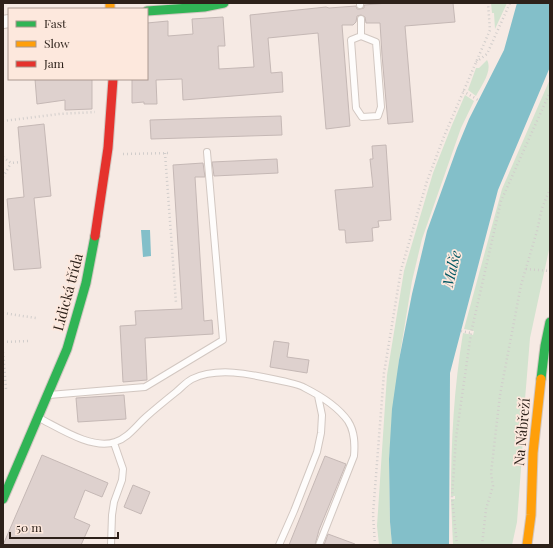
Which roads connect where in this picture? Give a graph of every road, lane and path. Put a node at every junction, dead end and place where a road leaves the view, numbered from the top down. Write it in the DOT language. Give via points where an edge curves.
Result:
graph roads {
  1 [pos="224,3"];
  2 [pos="488,3"];
  3 [pos="510,3"];
  4 [pos="148,11"];
  5 [pos="361,19"];
  6 [pos="361,36"];
  7 [pos="476,62"];
  8 [pos="113,80"];
  9 [pos="463,91"];
  10 [pos="550,92"];
  11 [pos="478,100"];
  12 [pos="95,112"];
  13 [pos="3,121"];
  14 [pos="207,152"];
  15 [pos="165,153"];
  16 [pos="171,153"];
  17 [pos="123,154"];
  18 [pos="3,158"];
  19 [pos="21,162"];
  20 [pos="11,163"];
  21 [pos="3,177"];
  22 [pos="550,189"];
  23 [pos="526,269"];
  24 [pos="550,271"];
  25 [pos="176,303"];
  26 [pos="3,313"];
  27 [pos="36,318"];
  28 [pos="550,322"];
  29 [pos="461,331"];
  30 [pos="471,333"];
  31 [pos="28,341"];
  32 [pos="3,342"];
  33 [pos="3,352"];
  34 [pos="6,389"];
  35 [pos="47,395"];
  36 [pos="318,396"];
  37 [pos="38,417"];
  38 [pos="114,443"];
  39 [pos="3,499"];
  40 [pos="111,545"];
  41 [pos="279,545"];
  42 [pos="319,545"];
  43 [pos="375,545"];
  44 [pos="457,545"];
  45 [pos="482,545"];
  46 [pos="527,545"];
  1 -- 4 [label="street"];
  2 -- 7 [label="path" via="490,30"];
  3 -- 7 [label="path" via="487,54"];
  5 -- 6 [label="lane"];
  6 -- 6 [label="lane" via="351,40 356,108 362,117 378,116 381,107 376,42"];
  7 -- 9 [label="path"];
  8 -- 35 [label="street, Lidická třída" via="104,187 92,260 67,351"];
  9 -- 11 [label="path"];
  9 -- 43 [label="path" via="427,181 401,270 384,374 373,514"];
  10 -- 30 [label="path" via="501,201"];
  12 -- 13 [label="path"];
  14 -- 35 [label="lane" via="223,340 145,388"];
  15 -- 16 [label="path"];
  15 -- 17 [label="path"];
  15 -- 25 [label="path"];
  18 -- 20 [label="path"];
  19 -- 20 [label="path"];
  20 -- 21 [label="path"];
  22 -- 23 [label="path" via="542,208"];
  23 -- 24 [label="path"];
  23 -- 45 [label="path" via="500,395 491,473 493,486 486,509"];
  26 -- 27 [label="path"];
  28 -- 46 [label="street, Na Nábřeží" via="533,453 531,515"];
  29 -- 30 [label="path"];
  30 -- 44 [label="path" via="456,438 451,498"];
  31 -- 32 [label="path"];
  33 -- 34 [label="path"];
  35 -- 37 [label="street, Lidická třída"];
  36 -- 38 [label="lane" via="304,387 273,379 229,372 204,374 191,379 125,438"];
  36 -- 41 [label="lane" via="322,415 317,452"];
  36 -- 42 [label="lane" via="349,422 355,444 354,456"];
  37 -- 38 [label="lane" via="75,437"];
  37 -- 39 [label="street, Lidická třída"];
  38 -- 40 [label="lane" via="123,469 114,502"];
}
